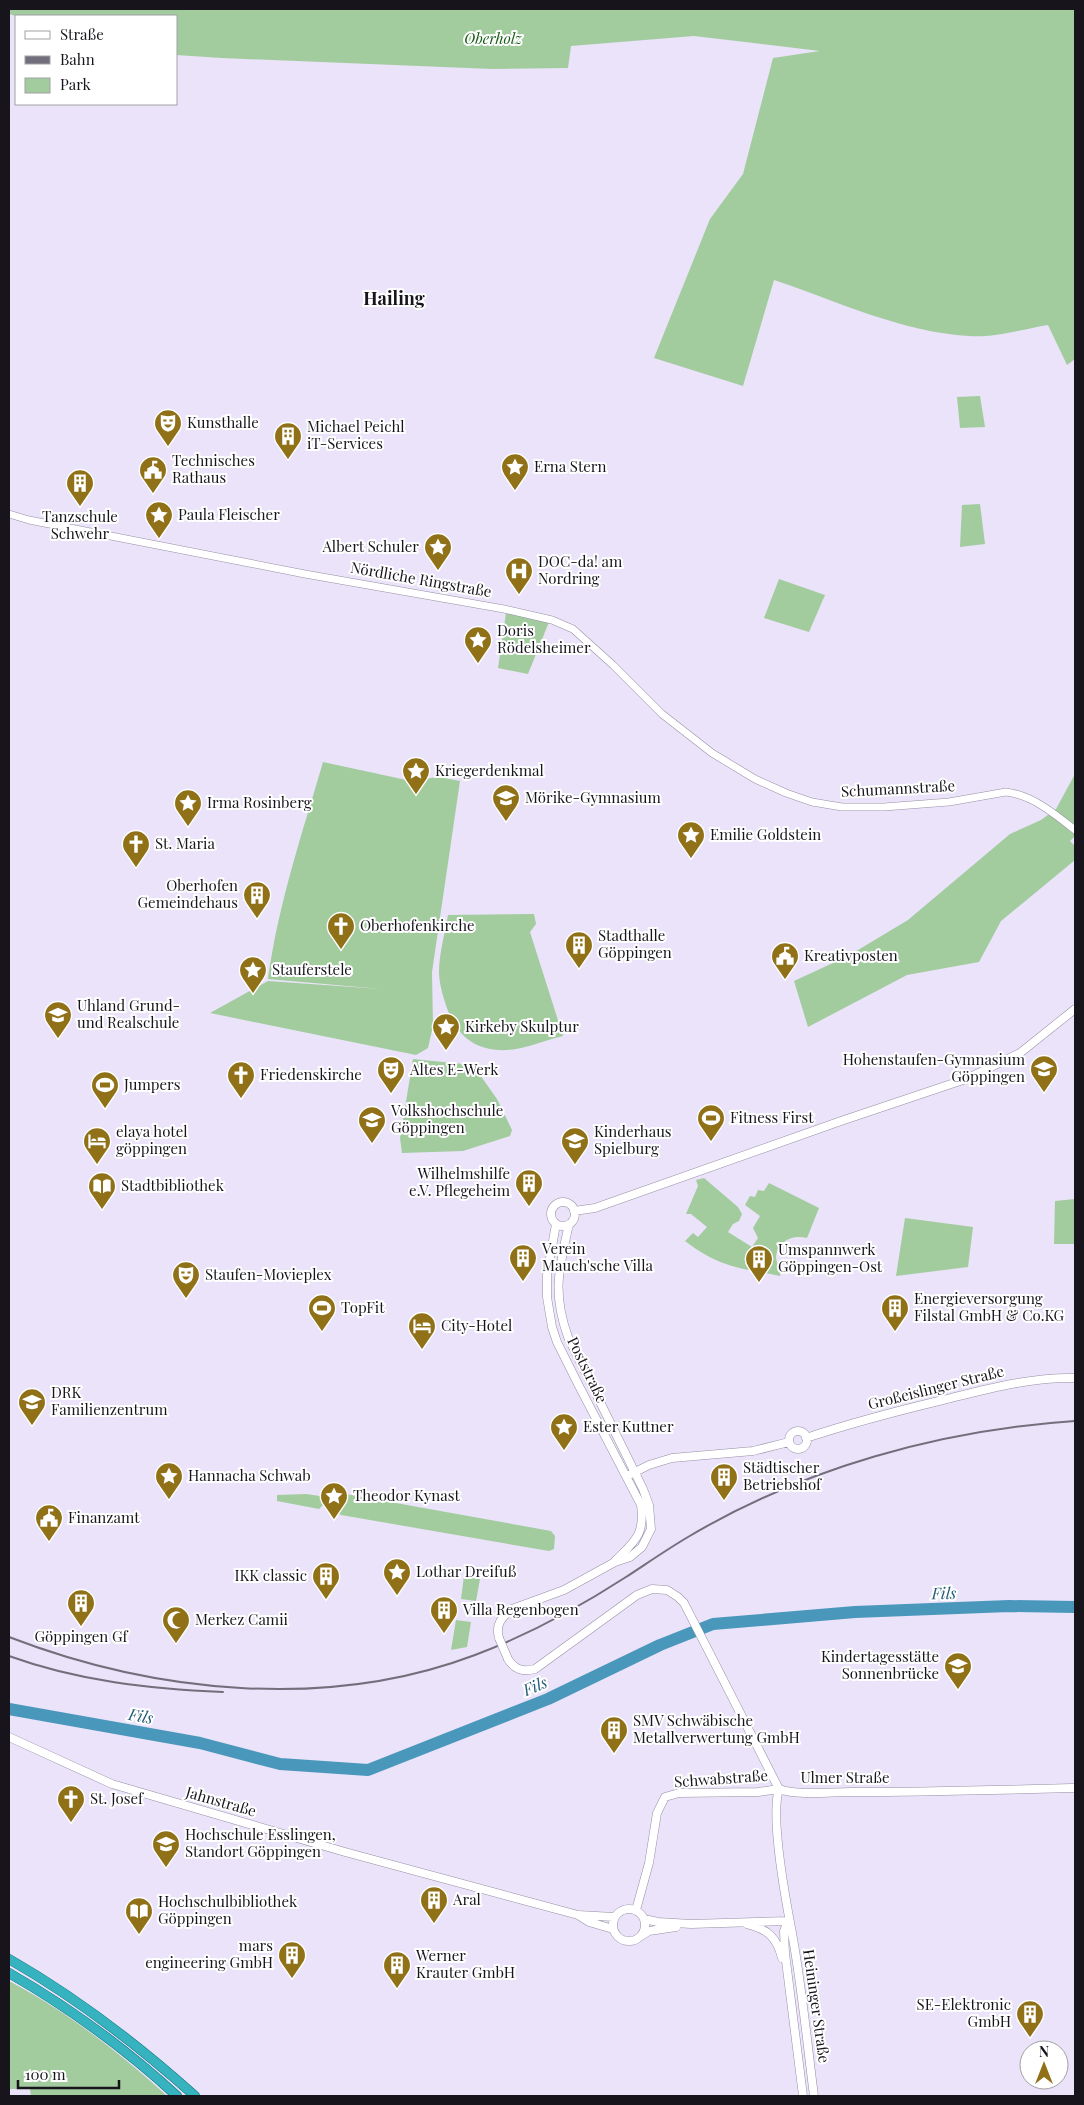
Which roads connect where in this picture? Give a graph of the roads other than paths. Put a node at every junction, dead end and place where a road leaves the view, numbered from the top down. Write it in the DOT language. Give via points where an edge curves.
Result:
graph roads {
  1 [pos="9,514"];
  2 [pos="504,609"];
  3 [pos="1075,830"];
  4 [pos="1075,1009"];
  5 [pos="574,1211"];
  6 [pos="556,1224"];
  7 [pos="569,1224"];
  8 [pos="1075,1378"];
  9 [pos="806,1438"];
  10 [pos="789,1442"];
  11 [pos="635,1472"];
  12 [pos="627,1476"];
  13 [pos="615,1562"];
  14 [pos="9,1738"];
  15 [pos="1075,1788"];
  16 [pos="779,1789"];
  17 [pos="636,1910"];
  18 [pos="578,1915"];
  19 [pos="614,1917"];
  20 [pos="644,1919"];
  21 [pos="788,1921"];
  22 [pos="742,1923"];
  23 [pos="691,1924"];
  24 [pos="613,1929"];
  25 [pos="640,1936"];
  26 [pos="9,1959"];
  27 [pos="786,1967"];
  28 [pos="9,1973"];
  29 [pos="177,2096"];
  30 [pos="195,2096"];
  31 [pos="803,2096"];
  32 [pos="814,2096"];
  1 -- 2 [label="street, Nördliche Ringstraße" via="305,574"];
  2 -- 3 [label="street, Schumannstraße" via="552,620 573,629 662,714 742,772 786,794 852,808 921,804 1006,792 1036,802"];
  4 -- 5 [label="main road" via="1020,1053 966,1079 595,1208"];
  5 -- 6 [label="main road" via="567,1203 556,1203 551,1212"];
  5 -- 7 [label="main road" via="574,1218"];
  6 -- 7 [label="main road"];
  6 -- 12 [label="main road, Poststraße" via="547,1276 552,1327"];
  7 -- 11 [label="main road, Poststraße" via="558,1276 562,1323"];
  8 -- 9 [label="main road, Großeislinger Straße" via="1036,1380 991,1388 873,1417"];
  9 -- 10 [label="main road" via="806,1443 800,1448"];
  9 -- 10 [label="main road" via="801,1431 795,1431 790,1434"];
  10 -- 11 [label="main road" via="753,1451 672,1458"];
  11 -- 12 [label="main road"];
  11 -- 13 [label="main road" via="649,1504 651,1529 642,1547 630,1558"];
  12 -- 13 [label="main road" via="643,1517 641,1530 632,1546"];
  13 -- 16 [label="main road, Ulmer Straße, bridge" via="564,1590 512,1609 505,1615 497,1625 498,1638 508,1660 521,1670 535,1669 637,1595 660,1589 673,1592 692,1616"];
  14 -- 18 [label="main road, Jahnstraße" via="112,1784"];
  15 -- 16 [label="main road, Ulmer Straße" via="871,1792"];
  16 -- 17 [label="main road, Schwabstraße" via="679,1793 666,1797 657,1814"];
  16 -- 21 [label="main road, Heininger Straße" via="777,1817"];
  17 -- 19 [label="main road" via="626,1909"];
  17 -- 20 [label="main road"];
  18 -- 19 [label="main road, Jahnstraße"];
  18 -- 24 [label="main road, Jahnstraße"];
  19 -- 24 [label="main road"];
  20 -- 23 [label="main road"];
  20 -- 25 [label="main road"];
  21 -- 22 [label="main road"];
  21 -- 27 [label="main road, Heininger Straße" via="784,1931"];
  21 -- 32 [label="main road, Heininger Straße"];
  22 -- 23 [label="main road"];
  22 -- 27 [label="main road" via="771,1934"];
  23 -- 25 [label="main road" via="649,1931"];
  24 -- 25 [label="main road" via="618,1937 627,1941"];
  26 -- 30 [label="highway" via="106,2021"];
  27 -- 31 [label="main road, Heininger Straße"];
  28 -- 29 [label="highway" via="40,1990 99,2031"];
}
